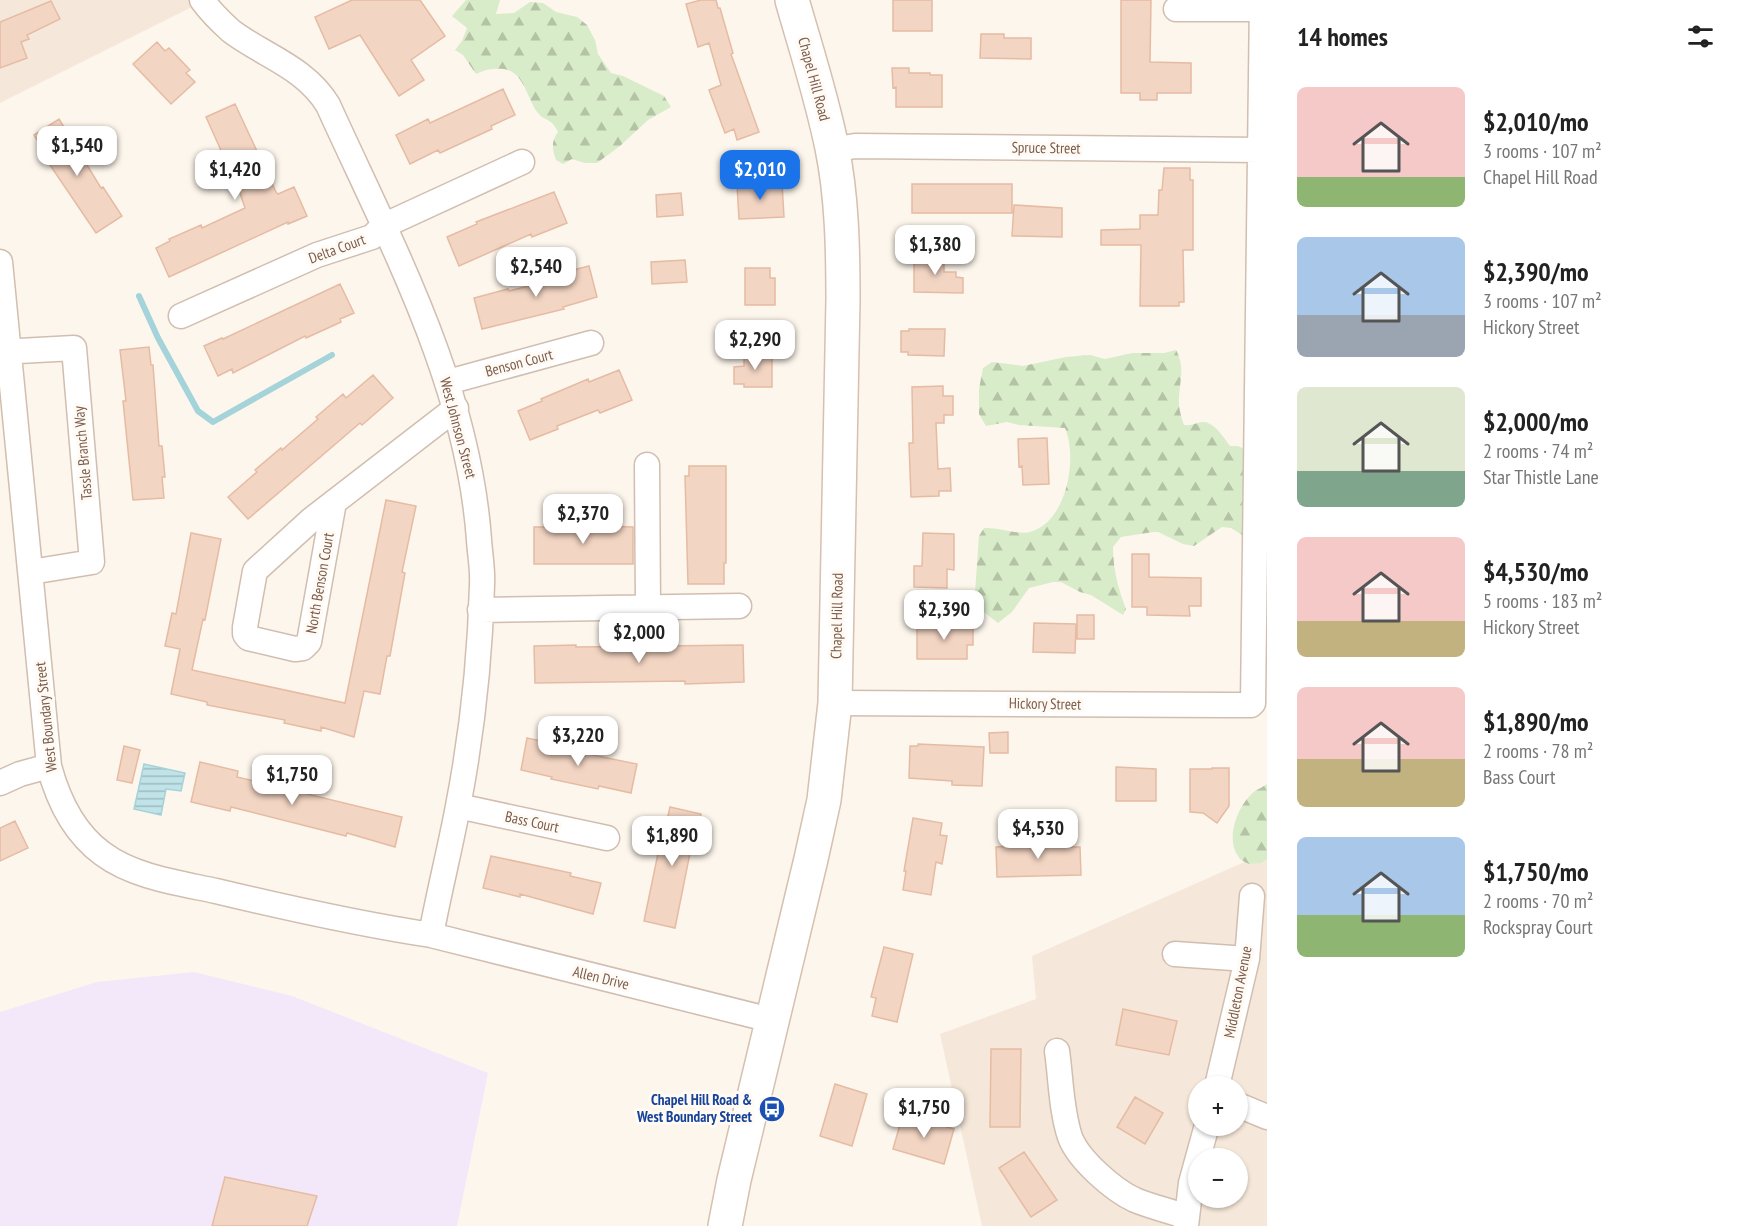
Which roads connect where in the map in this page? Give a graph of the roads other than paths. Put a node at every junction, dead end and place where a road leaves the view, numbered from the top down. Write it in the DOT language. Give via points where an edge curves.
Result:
graph roads {
  1 [pos="202,0"];
  2 [pos="792,0"];
  3 [pos="1262,4"];
  4 [pos="1176,9"];
  5 [pos="832,150"];
  6 [pos="1260,150"];
  7 [pos="522,162"];
  8 [pos="383,226"];
  9 [pos="0,262"];
  10 [pos="181,316"];
  11 [pos="591,343"];
  12 [pos="4,352"];
  13 [pos="448,382"];
  14 [pos="456,408"];
  15 [pos="646,465"];
  16 [pos="334,502"];
  17 [pos="31,572"];
  18 [pos="648,606"];
  19 [pos="739,606"];
  20 [pos="480,610"];
  21 [pos="835,703"];
  22 [pos="49,766"];
  23 [pos="0,783"];
  24 [pos="458,806"];
  25 [pos="607,838"];
  26 [pos="1256,911"];
  27 [pos="431,935"];
  28 [pos="1175,954"];
  29 [pos="1247,959"];
  30 [pos="771,1020"];
  31 [pos="1057,1051"];
  32 [pos="1219,1076"];
  33 [pos="1248,1109"];
  34 [pos="1267,1117"];
  35 [pos="1204,1136"];
  36 [pos="1187,1221"];
  37 [pos="725,1226"];
  1 -- 8 [label="street, West Johnson Street" via="233,32 296,70 318,90"];
  2 -- 5 [label="main road, Chapel Hill Road"];
  3 -- 4 [label="street"];
  3 -- 6 [label="street"];
  5 -- 6 [label="street, Spruce Street" via="855,146"];
  5 -- 21 [label="main road, Chapel Hill Road" via="843,260"];
  6 -- 21 [label="street, Hickory Street" via="1253,703"];
  7 -- 8 [label="street, Delta Court"];
  8 -- 10 [label="street, Delta Court" via="372,237 317,255"];
  8 -- 13 [label="street, West Johnson Street"];
  9 -- 12 [label="street, West Boundary Street"];
  11 -- 13 [label="street, Benson Court"];
  12 -- 17 [label="street, West Boundary Street"];
  12 -- 17 [label="street, Tassle Branch Way" via="74,348 92,562"];
  13 -- 14 [label="street, West Johnson Street"];
  14 -- 16 [label="street, North Benson Court"];
  14 -- 20 [label="street, West Johnson Street" via="477,508 483,584"];
  15 -- 18 [label="street"];
  16 -- 16 [label="street, North Benson Court" via="255,571 245,627 248,638 295,649 309,642"];
  17 -- 22 [label="street, West Boundary Street"];
  18 -- 19 [label="street"];
  18 -- 20 [label="street"];
  20 -- 24 [label="street, West Johnson Street" via="474,704"];
  21 -- 30 [label="main road, Chapel Hill Road" via="821,819"];
  22 -- 23 [label="street"];
  22 -- 27 [label="street, West Boundary Street" via="58,796 76,826 103,854 119,863 142,873 271,904"];
  24 -- 25 [label="street, Bass Court"];
  24 -- 27 [label="street, West Johnson Street"];
  26 -- 29 [label="street, Middleton Avenue"];
  27 -- 30 [label="street, Allen Drive"];
  28 -- 29 [label="street"];
  29 -- 32 [label="street, Middleton Avenue"];
  30 -- 37 [label="main road, Chapel Hill Road"];
  31 -- 36 [label="street" via="1067,1123 1079,1154 1133,1199"];
  33 -- 34 [label="street"];
  35 -- 36 [label="street" via="1191,1183"];
}
